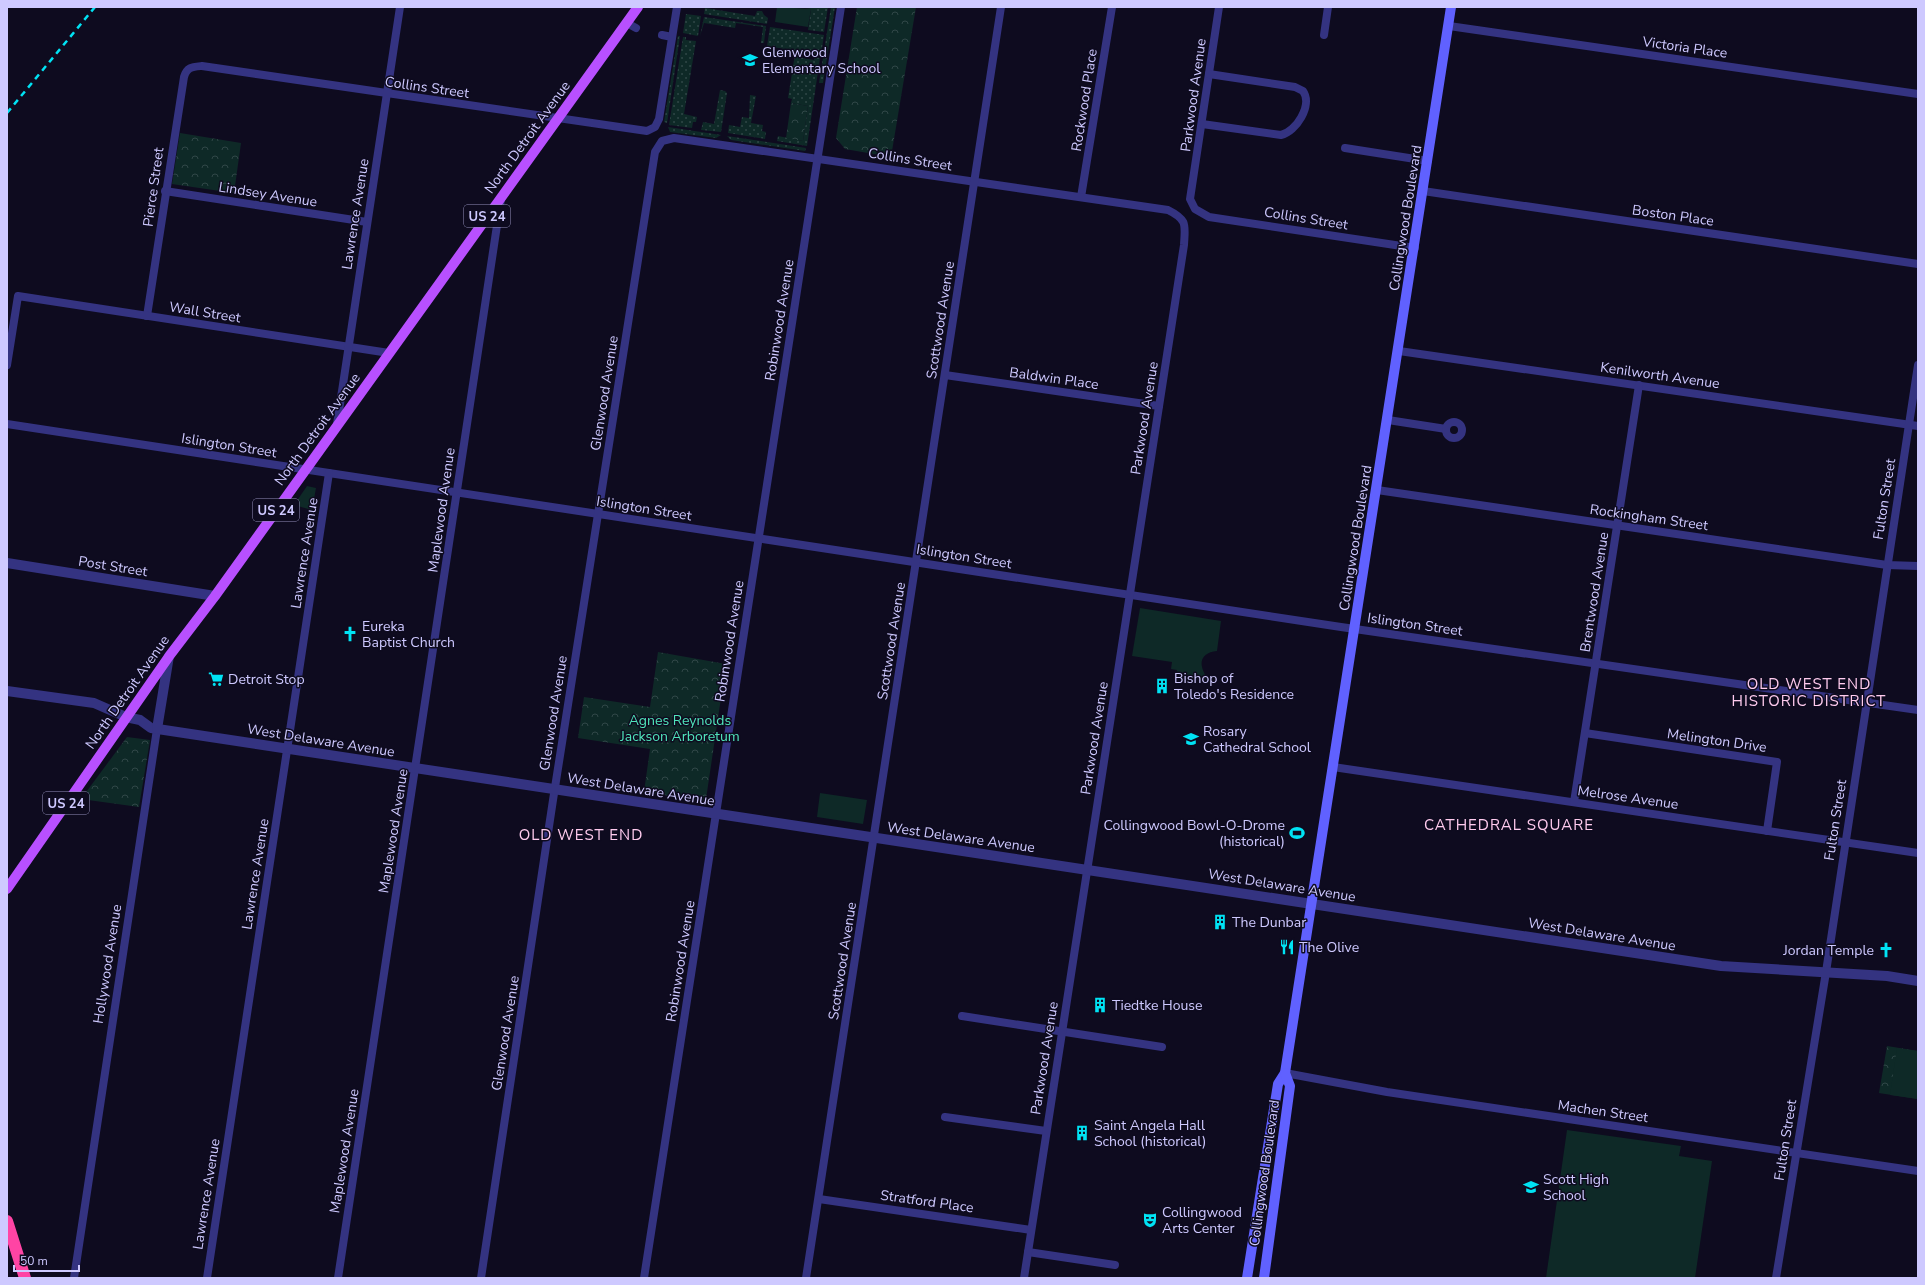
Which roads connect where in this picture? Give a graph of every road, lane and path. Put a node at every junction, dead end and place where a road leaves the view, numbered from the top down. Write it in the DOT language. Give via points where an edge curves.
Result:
graph roads {
  1 [pos="400,7"];
  2 [pos="638,7"];
  3 [pos="677,7"];
  4 [pos="841,7"];
  5 [pos="1002,7"];
  6 [pos="1112,7"];
  7 [pos="1219,7"];
  8 [pos="1328,7"];
  9 [pos="1451,7"];
  10 [pos="627,23"];
  11 [pos="1449,26"];
  12 [pos="636,28"];
  13 [pos="662,35"];
  14 [pos="1324,35"];
  15 [pos="672,37"];
  16 [pos="192,67"];
  17 [pos="1209,74"];
  18 [pos="387,94"];
  19 [pos="1918,94"];
  20 [pos="557,119"];
  21 [pos="1202,124"];
  22 [pos="1345,148"];
  23 [pos="655,152"];
  24 [pos="817,158"];
  25 [pos="1428,162"];
  26 [pos="974,182"];
  27 [pos="165,191"];
  28 [pos="1423,191"];
  29 [pos="501,197"];
  30 [pos="1081,198"];
  31 [pos="1195,209"];
  32 [pos="1168,210"];
  33 [pos="367,222"];
  34 [pos="1415,248"];
  35 [pos="1918,264"];
  36 [pos="147,316"];
  37 [pos="349,347"];
  38 [pos="1399,351"];
  39 [pos="389,353"];
  40 [pos="7,365"];
  41 [pos="1918,365"];
  42 [pos="945,375"];
  43 [pos="1639,385"];
  44 [pos="1159,406"];
  45 [pos="1388,420"];
  46 [pos="7,424"];
  47 [pos="337,425"];
  48 [pos="1909,425"];
  49 [pos="1918,426"];
  50 [pos="1446,429"];
  51 [pos="304,470"];
  52 [pos="329,473"];
  53 [pos="1377,490"];
  54 [pos="457,493"];
  55 [pos="598,514"];
  56 [pos="1617,526"];
  57 [pos="758,538"];
  58 [pos="916,562"];
  59 [pos="7,563"];
  60 [pos="1887,565"];
  61 [pos="1918,566"];
  62 [pos="1130,595"];
  63 [pos="216,596"];
  64 [pos="1354,629"];
  65 [pos="170,655"];
  66 [pos="1596,663"];
  67 [pos="7,690"];
  68 [pos="1866,704"];
  69 [pos="1918,710"];
  70 [pos="126,717"];
  71 [pos="157,729"];
  72 [pos="1585,733"];
  73 [pos="287,749"];
  74 [pos="1333,767"];
  75 [pos="416,769"];
  76 [pos="555,790"];
  77 [pos="1574,802"];
  78 [pos="716,814"];
  79 [pos="1766,831"];
  80 [pos="874,838"];
  81 [pos="1844,842"];
  82 [pos="1918,853"];
  83 [pos="1087,870"];
  84 [pos="7,889"];
  85 [pos="1311,904"];
  86 [pos="1826,972"];
  87 [pos="1918,981"];
  88 [pos="962,1016"];
  89 [pos="1061,1032"];
  90 [pos="1162,1047"];
  91 [pos="1285,1073"];
  92 [pos="945,1117"];
  93 [pos="1046,1131"];
  94 [pos="1796,1153"];
  95 [pos="1266,1161"];
  96 [pos="1279,1169"];
  97 [pos="1918,1171"];
  98 [pos="819,1199"];
  99 [pos="7,1221"];
  100 [pos="1031,1230"];
  101 [pos="1028,1252"];
  102 [pos="1114,1265"];
  103 [pos="25,1278"];
  104 [pos="74,1278"];
  105 [pos="207,1278"];
  106 [pos="338,1278"];
  107 [pos="481,1278"];
  108 [pos="644,1278"];
  109 [pos="806,1278"];
  110 [pos="1024,1278"];
  111 [pos="1247,1278"];
  112 [pos="1265,1278"];
  113 [pos="1776,1278"];
  1 -- 18 [label="street, Lawrence Avenue"];
  2 -- 10 [label="main road, North Detroit Avenue / US 24"];
  3 -- 15 [label="street"];
  4 -- 24 [label="street, Robinwood Avenue"];
  5 -- 26 [label="street, Scottwood Avenue"];
  6 -- 30 [label="street, Rockwood Place"];
  7 -- 17 [label="street, Parkwood Avenue"];
  8 -- 14 [label="street"];
  9 -- 11 [label="main road, Collingwood Boulevard"];
  10 -- 12 [label="street"];
  10 -- 20 [label="main road, North Detroit Avenue / US 24"];
  11 -- 19 [label="street, Victoria Place"];
  11 -- 25 [label="main road, Collingwood Boulevard"];
  13 -- 15 [label="street"];
  15 -- 20 [label="street, Collins Street" via="657,124 651,130 641,131"];
  16 -- 18 [label="street, Collins Street" via="202,66"];
  16 -- 27 [label="street, Pierce Street" via="186,70 184,76"];
  17 -- 21 [label="street, Parkwood Avenue"];
  17 -- 21 [label="street" via="1295,87 1303,91 1306,100 1297,126 1287,134 1274,135"];
  18 -- 20 [label="street, Collins Street"];
  18 -- 33 [label="street, Lawrence Avenue"];
  20 -- 29 [label="main road, North Detroit Avenue / US 24"];
  21 -- 31 [label="street, Parkwood Avenue" via="1190,199"];
  22 -- 25 [label="street"];
  23 -- 24 [label="street, Collins Street" via="662,141 674,138"];
  23 -- 55 [label="street, Glenwood Avenue"];
  24 -- 26 [label="street, Collins Street"];
  24 -- 57 [label="street, Robinwood Avenue"];
  25 -- 28 [label="main road, Collingwood Boulevard"];
  26 -- 30 [label="street, Collins Street"];
  26 -- 42 [label="street, Scottwood Avenue"];
  27 -- 33 [label="street, Lindsey Avenue"];
  27 -- 36 [label="street, Pierce Street"];
  28 -- 34 [label="main road, Collingwood Boulevard"];
  28 -- 35 [label="street, Boston Place"];
  29 -- 39 [label="main road, North Detroit Avenue / US 24"];
  29 -- 54 [label="street, Maplewood Avenue"];
  30 -- 32 [label="street, Collins Street"];
  31 -- 34 [label="street, Collins Street" via="1209,216"];
  32 -- 44 [label="street, Parkwood Avenue" via="1181,217 1185,229"];
  33 -- 37 [label="street, Lawrence Avenue"];
  34 -- 38 [label="main road, Collingwood Boulevard"];
  36 -- 37 [label="street, Wall Street"];
  36 -- 40 [label="street, Wall Street" via="18,296"];
  37 -- 39 [label="street, Wall Street"];
  37 -- 47 [label="street, Lawrence Avenue"];
  38 -- 43 [label="street, Kenilworth Avenue"];
  38 -- 45 [label="main road, Collingwood Boulevard"];
  39 -- 47 [label="main road, North Detroit Avenue / US 24"];
  41 -- 48 [label="street, Fulton Street"];
  42 -- 44 [label="street, Baldwin Place"];
  42 -- 58 [label="street, Scottwood Avenue"];
  43 -- 48 [label="street, Kenilworth Avenue"];
  43 -- 56 [label="street, Brentwood Avenue"];
  44 -- 62 [label="street, Parkwood Avenue"];
  45 -- 50 [label="street"];
  45 -- 53 [label="main road, Collingwood Boulevard"];
  46 -- 51 [label="street, Islington Street"];
  47 -- 51 [label="main road, North Detroit Avenue / US 24"];
  48 -- 49 [label="street, Kenilworth Avenue"];
  48 -- 60 [label="street, Fulton Street"];
  51 -- 52 [label="street, Islington Street"];
  51 -- 63 [label="main road, North Detroit Avenue / US 24"];
  52 -- 54 [label="street, Islington Street"];
  52 -- 73 [label="street, Lawrence Avenue"];
  53 -- 56 [label="street, Rockingham Street"];
  53 -- 64 [label="main road, Collingwood Boulevard"];
  54 -- 55 [label="street, Islington Street"];
  54 -- 75 [label="street, Maplewood Avenue"];
  55 -- 57 [label="street, Islington Street"];
  55 -- 76 [label="street, Glenwood Avenue"];
  56 -- 60 [label="street, Rockingham Street"];
  56 -- 66 [label="street, Brentwood Avenue"];
  57 -- 58 [label="street, Islington Street"];
  57 -- 78 [label="street, Robinwood Avenue"];
  58 -- 62 [label="street, Islington Street"];
  58 -- 80 [label="street, Scottwood Avenue"];
  59 -- 63 [label="street, Post Street"];
  60 -- 61 [label="street, Rockingham Street"];
  60 -- 68 [label="street, Fulton Street"];
  62 -- 64 [label="street, Islington Street"];
  62 -- 83 [label="street, Parkwood Avenue"];
  63 -- 65 [label="main road, North Detroit Avenue / US 24"];
  64 -- 66 [label="street, Islington Street"];
  64 -- 74 [label="main road, Collingwood Boulevard"];
  65 -- 70 [label="main road, North Detroit Avenue / US 24"];
  65 -- 71 [label="street, Hollywood Avenue"];
  66 -- 68 [label="street, Islington Street"];
  66 -- 72 [label="street, Brentwood Avenue"];
  67 -- 70 [label="street, West Delaware Avenue" via="94,703"];
  68 -- 69 [label="street, Islington Street"];
  68 -- 81 [label="street, Fulton Street"];
  70 -- 71 [label="street, West Delaware Avenue" via="140,720"];
  70 -- 84 [label="main road, North Detroit Avenue / US 24"];
  71 -- 73 [label="street, West Delaware Avenue"];
  71 -- 104 [label="street, Hollywood Avenue"];
  72 -- 77 [label="street, Brentwood Avenue"];
  72 -- 79 [label="street, Melington Drive" via="1777,762"];
  73 -- 75 [label="street, West Delaware Avenue"];
  73 -- 105 [label="street, Lawrence Avenue"];
  74 -- 77 [label="street, Melrose Avenue"];
  74 -- 85 [label="main road, Collingwood Boulevard"];
  75 -- 76 [label="street, West Delaware Avenue"];
  75 -- 106 [label="street, Maplewood Avenue"];
  76 -- 78 [label="street, West Delaware Avenue"];
  76 -- 107 [label="street, Glenwood Avenue"];
  77 -- 79 [label="street, Melrose Avenue"];
  78 -- 80 [label="street, West Delaware Avenue"];
  78 -- 108 [label="street, Robinwood Avenue"];
  79 -- 81 [label="street, Melrose Avenue"];
  80 -- 83 [label="street, West Delaware Avenue"];
  80 -- 98 [label="street, Scottwood Avenue"];
  81 -- 82 [label="street, Melrose Avenue"];
  81 -- 86 [label="street, Fulton Street"];
  83 -- 85 [label="street, West Delaware Avenue"];
  83 -- 89 [label="street, Parkwood Avenue"];
  85 -- 86 [label="street, West Delaware Avenue" via="1722,966"];
  85 -- 91 [label="main road, Collingwood Boulevard"];
  86 -- 87 [label="street, West Delaware Avenue"];
  86 -- 94 [label="street, Fulton Street"];
  88 -- 89 [label="street"];
  89 -- 90 [label="street"];
  89 -- 93 [label="street, Parkwood Avenue"];
  91 -- 94 [label="street, Machen Street" via="1387,1092"];
  91 -- 95 [label="main road, Collingwood Boulevard" via="1278,1084"];
  91 -- 96 [label="main road, Collingwood Boulevard" via="1290,1086"];
  92 -- 93 [label="street"];
  93 -- 100 [label="street, Parkwood Avenue"];
  94 -- 97 [label="street, Machen Street"];
  94 -- 113 [label="street, Fulton Street"];
  95 -- 96 [label="main road"];
  95 -- 111 [label="main road, Collingwood Boulevard"];
  96 -- 112 [label="main road, Collingwood Boulevard"];
  98 -- 100 [label="street, Stratford Place"];
  98 -- 109 [label="street, Scottwood Avenue"];
  99 -- 103 [label="highway"];
  100 -- 101 [label="street, Parkwood Avenue"];
  101 -- 102 [label="street"];
  101 -- 110 [label="street, Parkwood Avenue"];
}
